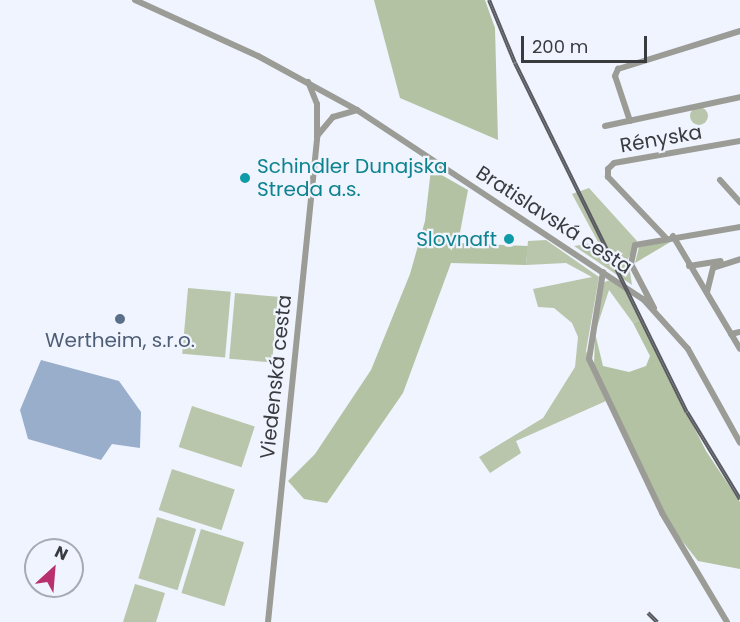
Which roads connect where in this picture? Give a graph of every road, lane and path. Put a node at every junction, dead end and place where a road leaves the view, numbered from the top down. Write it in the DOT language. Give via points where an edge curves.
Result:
graph roads {
  1 [pos="135,0"];
  2 [pos="740,31"];
  3 [pos="308,82"];
  4 [pos="740,97"];
  5 [pos="357,110"];
  6 [pos="630,121"];
  7 [pos="605,126"];
  8 [pos="317,136"];
  9 [pos="740,141"];
  10 [pos="720,180"];
  11 [pos="740,202"];
  12 [pos="740,227"];
  13 [pos="665,237"];
  14 [pos="673,237"];
  15 [pos="740,260"];
  16 [pos="723,261"];
  17 [pos="689,266"];
  18 [pos="603,272"];
  19 [pos="637,276"];
  20 [pos="633,292"];
  21 [pos="707,295"];
  22 [pos="654,308"];
  23 [pos="740,332"];
  24 [pos="731,334"];
  25 [pos="740,349"];
  26 [pos="739,439"];
  27 [pos="268,622"];
  28 [pos="727,622"];
  1 -- 3 [label="street, Bratislavská cesta"];
  2 -- 6 [label="street" via="618,69 615,76"];
  3 -- 5 [label="street, Bratislavská cesta"];
  3 -- 8 [label="street, Viedenská cesta" via="318,104"];
  4 -- 6 [label="street"];
  5 -- 8 [label="street" via="333,117"];
  5 -- 18 [label="street, Bratislavská cesta"];
  6 -- 7 [label="street"];
  8 -- 27 [label="street, Viedenská cesta"];
  9 -- 13 [label="street, Rényska" via="614,163 608,169 608,177"];
  10 -- 11 [label="street"];
  12 -- 14 [label="street"];
  13 -- 14 [label="street"];
  13 -- 19 [label="street" via="635,246 630,260"];
  14 -- 17 [label="street"];
  15 -- 16 [label="street"];
  16 -- 17 [label="street"];
  16 -- 21 [label="street" via="709,275"];
  17 -- 21 [label="street"];
  18 -- 20 [label="street, Bratislavská cesta"];
  18 -- 28 [label="street" via="590,359 662,513"];
  19 -- 20 [label="street"];
  19 -- 22 [label="street"];
  20 -- 22 [label="street, Bratislavská cesta"];
  21 -- 24 [label="street"];
  22 -- 26 [label="street, Bratislavská cesta" via="688,349"];
  23 -- 24 [label="street"];
  24 -- 25 [label="street"];
}
